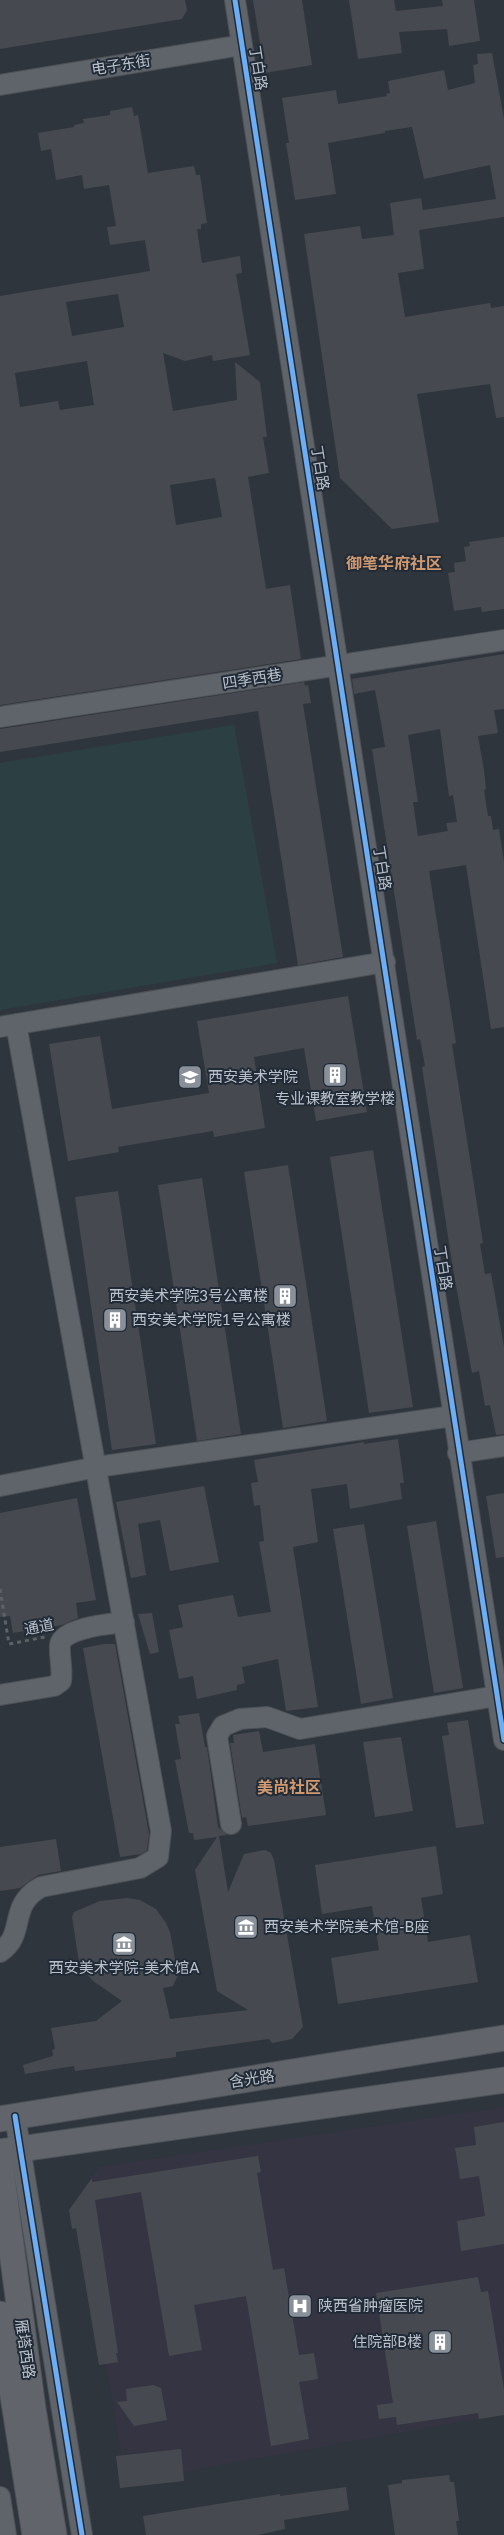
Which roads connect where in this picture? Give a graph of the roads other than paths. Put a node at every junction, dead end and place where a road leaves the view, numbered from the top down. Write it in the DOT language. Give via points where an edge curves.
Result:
graph roads {
  1 [pos="235,0"];
  2 [pos="242,45"];
  3 [pos="0,85"];
  4 [pos="504,640"];
  5 [pos="338,665"];
  6 [pos="0,717"];
  7 [pos="385,962"];
  8 [pos="8,1026"];
  9 [pos="453,1416"];
  10 [pos="504,1446"];
  11 [pos="458,1453"];
  12 [pos="97,1467"];
  13 [pos="0,1486"];
  14 [pos="124,1622"];
  15 [pos="0,1695"];
  16 [pos="497,1696"];
  17 [pos="504,1740"];
  18 [pos="231,1824"];
  19 [pos="0,1952"];
  20 [pos="504,2038"];
  21 [pos="504,2080"];
  22 [pos="8,2117"];
  23 [pos="10,2151"];
  24 [pos="0,2162"];
  25 [pos="0,2314"];
  26 [pos="56,2375"];
  27 [pos="38,2437"];
  28 [pos="0,2497"];
  29 [pos="6,2535"];
  30 [pos="35,2535"];
  31 [pos="54,2535"];
  32 [pos="82,2535"];
  1 -- 2 [label="street, 丁白路"];
  2 -- 3 [label="street, 电子东街"];
  2 -- 5 [label="street, 丁白路"];
  4 -- 5 [label="street, 四季西巷"];
  5 -- 6 [label="street, 四季西巷"];
  5 -- 7 [label="street, 丁白路"];
  7 -- 8 [label="street"];
  7 -- 9 [label="street, 丁白路"];
  8 -- 12 [label="street"];
  9 -- 11 [label="street, 丁白路"];
  9 -- 12 [label="street"];
  10 -- 11 [label="street"];
  11 -- 16 [label="street, 丁白路"];
  12 -- 13 [label="street"];
  12 -- 14 [label="street"];
  14 -- 15 [label="street" via="70,1632 62,1639 63,1670 61,1681 54,1686"];
  14 -- 19 [label="street" via="161,1831 158,1857 140,1868 41,1887 28,1894 18,1912 11,1944"];
  16 -- 17 [label="street, 丁白路"];
  16 -- 18 [label="street" via="300,1729 267,1718 240,1719 223,1726 217,1736"];
  20 -- 22 [label="main road, 含光路"];
  21 -- 23 [label="main road"];
  22 -- 23 [label="street"];
  23 -- 26 [label="street"];
  24 -- 27 [label="main road, 雁塔西路"];
  25 -- 30 [label="main road, 雁塔西路"];
  26 -- 27 [label="street"];
  26 -- 32 [label="street"];
  27 -- 31 [label="main road, 雁塔西路"];
  28 -- 29 [label="street"];
}
